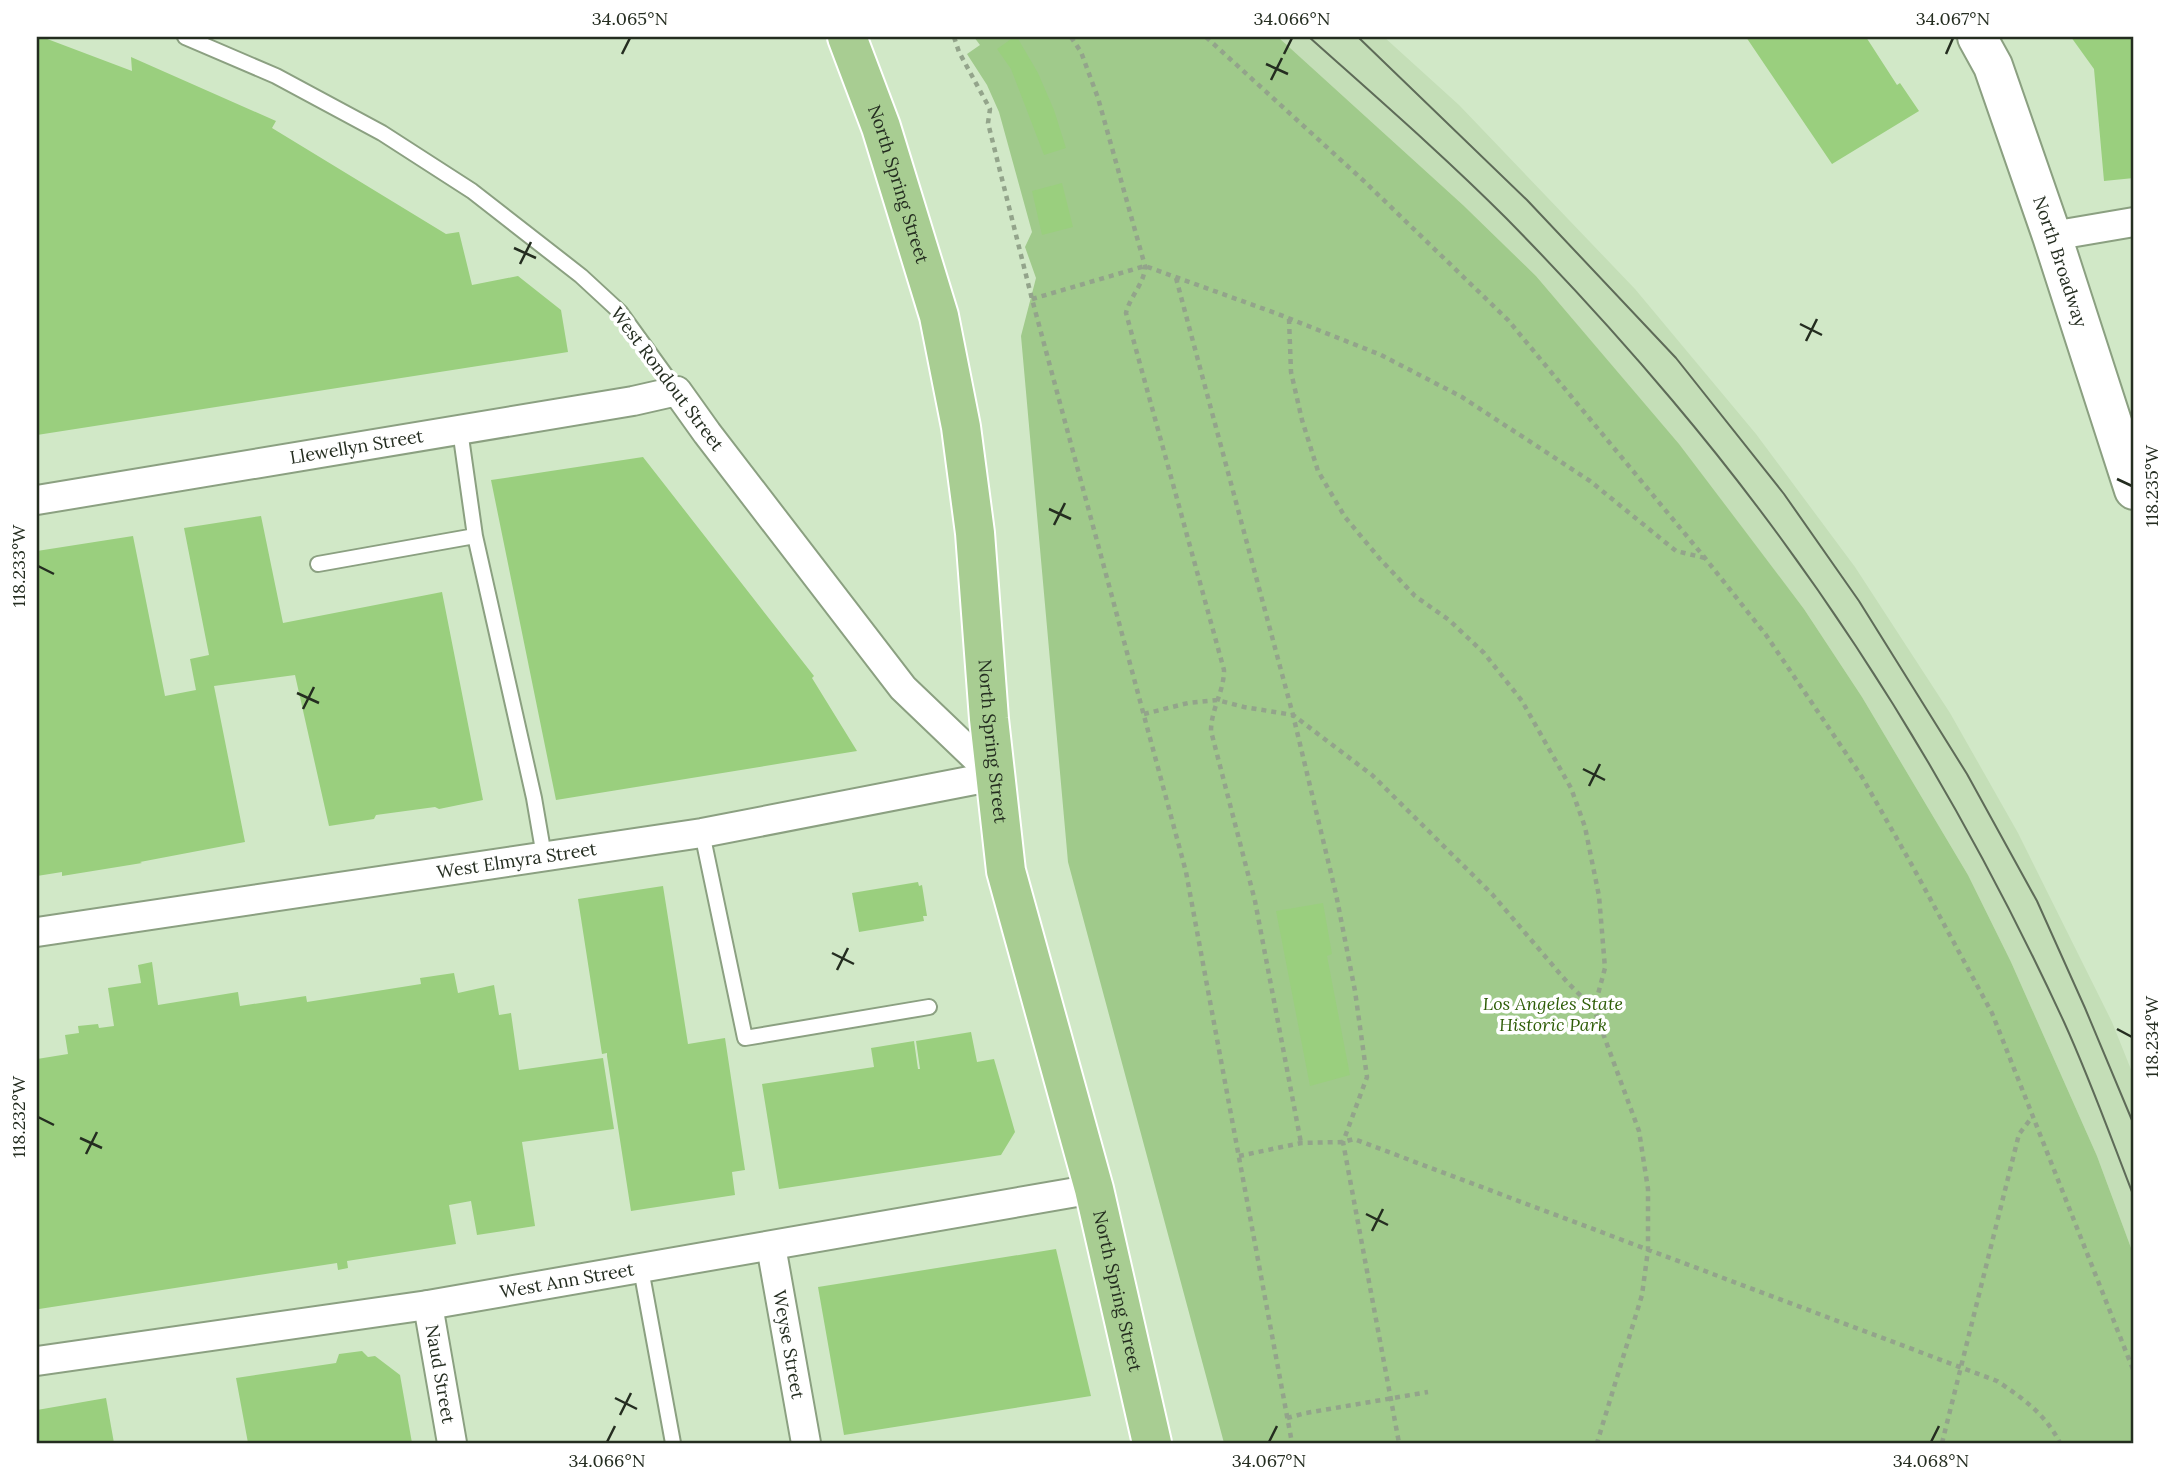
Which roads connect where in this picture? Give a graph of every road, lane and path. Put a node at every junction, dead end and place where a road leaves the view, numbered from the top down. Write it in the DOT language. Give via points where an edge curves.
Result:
graph roads {
  1 [pos="185,37"];
  2 [pos="847,37"];
  3 [pos="954,37"];
  4 [pos="1071,37"];
  5 [pos="1206,37"];
  6 [pos="1976,37"];
  7 [pos="2134,222"];
  8 [pos="2052,236"];
  9 [pos="1145,266"];
  10 [pos="1176,278"];
  11 [pos="1031,299"];
  12 [pos="1289,319"];
  13 [pos="677,391"];
  14 [pos="460,430"];
  15 [pos="2134,490"];
  16 [pos="37,500"];
  17 [pos="475,536"];
  18 [pos="1705,558"];
  19 [pos="318,564"];
  20 [pos="1217,700"];
  21 [pos="1143,714"];
  22 [pos="1293,715"];
  23 [pos="995,776"];
  24 [pos="702,833"];
  25 [pos="544,856"];
  26 [pos="37,932"];
  27 [pos="929,1007"];
  28 [pos="1594,1009"];
  29 [pos="2033,1116"];
  30 [pos="1343,1142"];
  31 [pos="1301,1143"];
  32 [pos="1239,1156"];
  33 [pos="1094,1189"];
  34 [pos="771,1246"];
  35 [pos="1648,1250"];
  36 [pos="641,1269"];
  37 [pos="428,1305"];
  38 [pos="37,1361"];
  39 [pos="1960,1366"];
  40 [pos="2134,1372"];
  41 [pos="1428,1392"];
  42 [pos="1391,1397"];
  43 [pos="1287,1418"];
  44 [pos="452,1443"];
  45 [pos="673,1443"];
  46 [pos="806,1443"];
  47 [pos="1152,1443"];
  48 [pos="1292,1443"];
  49 [pos="1399,1443"];
  50 [pos="1597,1443"];
  51 [pos="1942,1443"];
  52 [pos="2060,1443"];
  1 -- 13 [label="lane, West Rondout Street" via="287,82 382,133 472,191 620,312"];
  2 -- 23 [label="main road, North Spring Street" via="881,127 939,316 961,427 975,533"];
  3 -- 11 [label="path" via="990,109 988,123"];
  4 -- 9 [label="path" via="1098,98"];
  5 -- 18 [label="path" via="1508,320"];
  6 -- 8 [label="main road, North Broadway" via="1999,83"];
  7 -- 8 [label="street"];
  8 -- 15 [label="main road, North Broadway"];
  9 -- 10 [label="path"];
  9 -- 11 [label="path"];
  9 -- 20 [label="path" via="1126,313 1224,670"];
  10 -- 12 [label="path"];
  10 -- 22 [label="path"];
  11 -- 21 [label="path"];
  12 -- 18 [label="path" via="1381,355 1462,397 1590,481 1676,551"];
  12 -- 28 [label="path" via="1291,372 1302,420 1318,471 1345,517 1415,596 1484,653 1522,701 1572,788 1599,896 1605,968"];
  13 -- 14 [label="street, Llewellyn Street"];
  13 -- 23 [label="street, West Rondout Street" via="903,688"];
  14 -- 16 [label="street, Llewellyn Street"];
  14 -- 17 [label="lane"];
  17 -- 19 [label="lane"];
  17 -- 25 [label="lane"];
  18 -- 29 [label="path" via="1766,635 1862,777 1992,1013"];
  20 -- 21 [label="path"];
  20 -- 22 [label="path"];
  20 -- 31 [label="path" via="1211,731 1255,901"];
  21 -- 32 [label="path" via="1186,872"];
  22 -- 28 [label="path" via="1372,775 1492,894"];
  22 -- 30 [label="path" via="1336,894 1367,1077"];
  23 -- 24 [label="street, West Elmyra Street"];
  23 -- 33 [label="main road, North Spring Street" via="1006,871"];
  24 -- 25 [label="street, West Elmyra Street"];
  24 -- 27 [label="lane" via="745,1038"];
  25 -- 26 [label="street, West Elmyra Street"];
  28 -- 35 [label="path" via="1639,1131 1647,1189"];
  29 -- 39 [label="path" via="2019,1134"];
  29 -- 40 [label="path"];
  30 -- 31 [label="path"];
  30 -- 35 [label="path" via="1354,1139"];
  30 -- 42 [label="path"];
  31 -- 32 [label="path"];
  32 -- 43 [label="path"];
  33 -- 34 [label="street, West Ann Street"];
  33 -- 47 [label="main road, North Spring Street"];
  34 -- 36 [label="street, West Ann Street"];
  34 -- 46 [label="street, Weyse Street"];
  35 -- 39 [label="path"];
  35 -- 50 [label="path" via="1642,1295"];
  36 -- 37 [label="street, West Ann Street"];
  36 -- 45 [label="lane"];
  37 -- 38 [label="street, West Ann Street"];
  37 -- 44 [label="street, Naud Street"];
  39 -- 51 [label="path"];
  39 -- 52 [label="path" via="1997,1381 2029,1402"];
  41 -- 42 [label="path"];
  42 -- 43 [label="path"];
  42 -- 49 [label="path"];
  43 -- 48 [label="path"];
}
